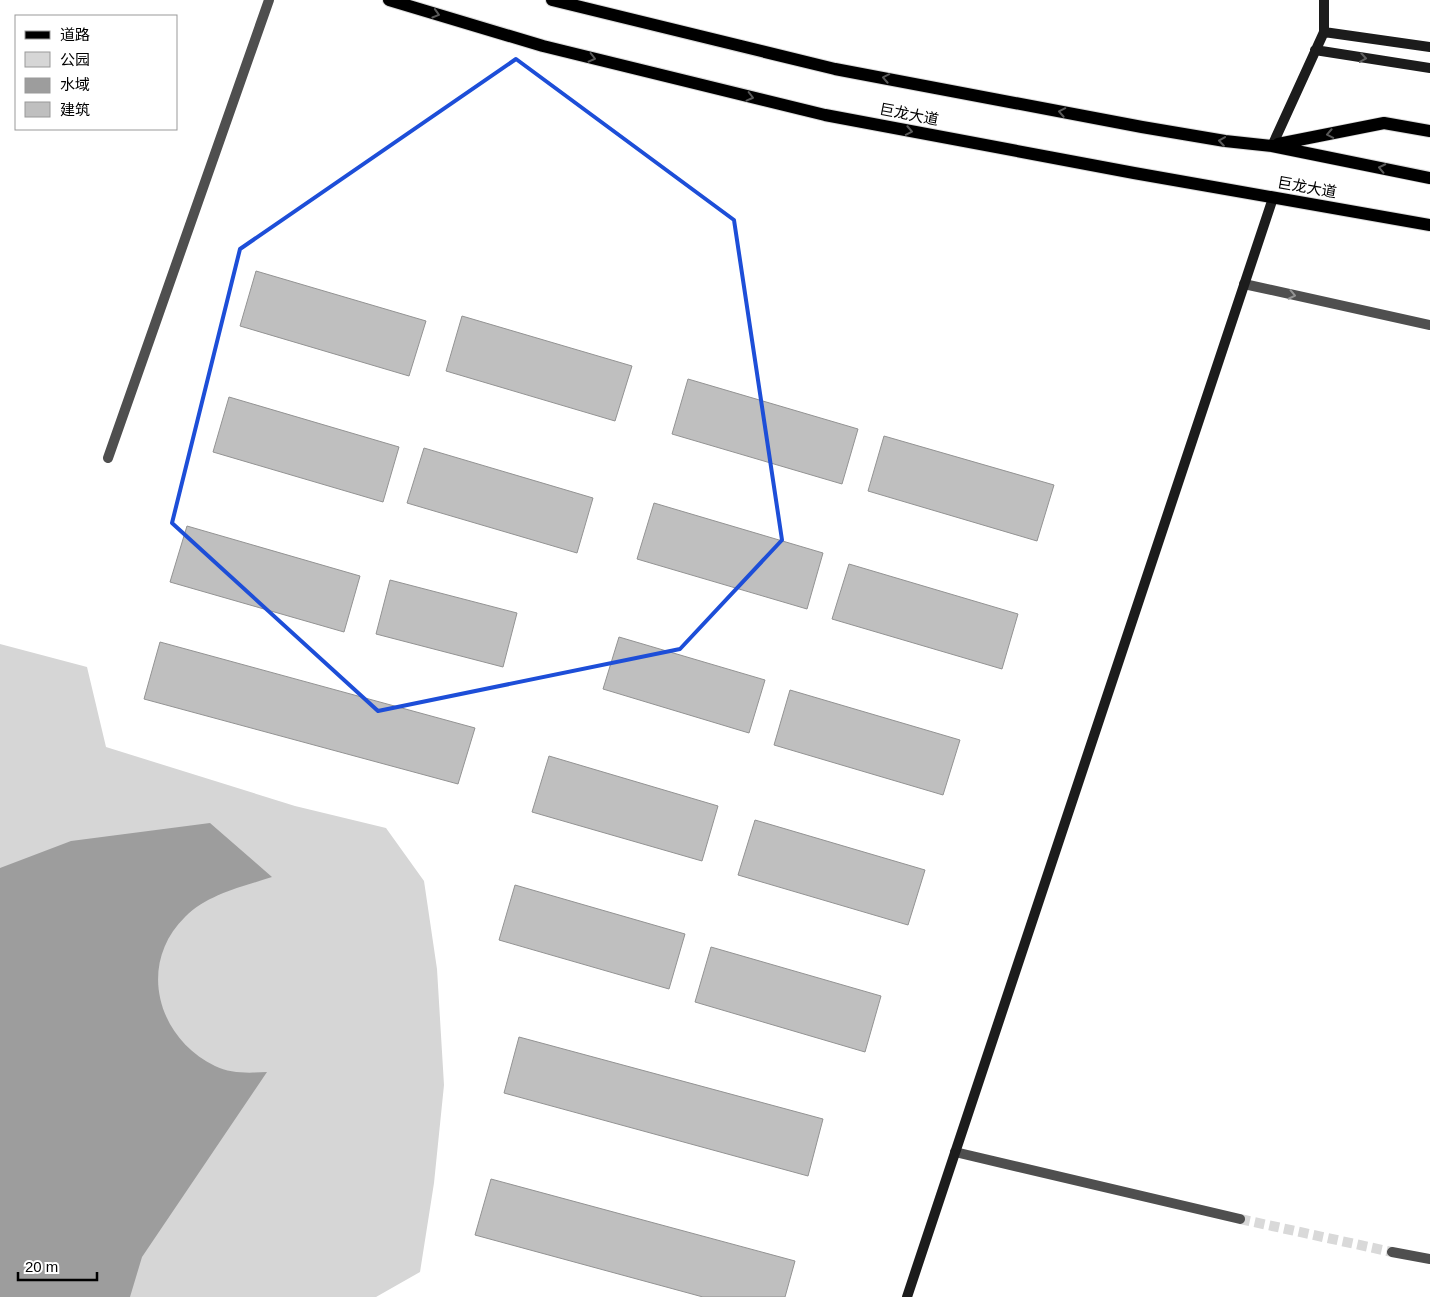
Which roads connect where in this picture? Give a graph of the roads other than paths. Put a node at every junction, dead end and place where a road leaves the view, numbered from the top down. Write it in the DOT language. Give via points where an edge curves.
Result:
graph roads {
  1 [pos="269,0"];
  2 [pos="389,0"];
  3 [pos="552,0"];
  4 [pos="1324,0"];
  5 [pos="1324,32"];
  6 [pos="1430,47"];
  7 [pos="1315,50"];
  8 [pos="1430,68"];
  9 [pos="1430,131"];
  10 [pos="1272,146"];
  11 [pos="1430,178"];
  12 [pos="1273,198"];
  13 [pos="1430,225"];
  14 [pos="1244,284"];
  15 [pos="1430,325"];
  16 [pos="108,458"];
  17 [pos="955,1152"];
  18 [pos="1240,1219"];
  19 [pos="1392,1252"];
  20 [pos="1430,1259"];
  21 [pos="907,1297"];
  1 -- 16 [label="street"];
  2 -- 12 [label="main road, 巨龙大道, one-way" via="543,46 824,115"];
  10 -- 3 [label="main road, 巨龙大道, one-way" via="1179,133 835,69"];
  4 -- 5 [label="street"];
  5 -- 6 [label="street"];
  5 -- 7 [label="street"];
  7 -- 8 [label="street, one-way"];
  7 -- 10 [label="street"];
  9 -- 10 [label="main road, one-way" via="1384,123"];
  11 -- 10 [label="main road, 巨龙大道, one-way"];
  12 -- 13 [label="main road, 巨龙大道"];
  12 -- 14 [label="street"];
  14 -- 15 [label="street, one-way"];
  14 -- 17 [label="street"];
  17 -- 18 [label="street"];
  17 -- 21 [label="street"];
  19 -- 20 [label="street"];
}
